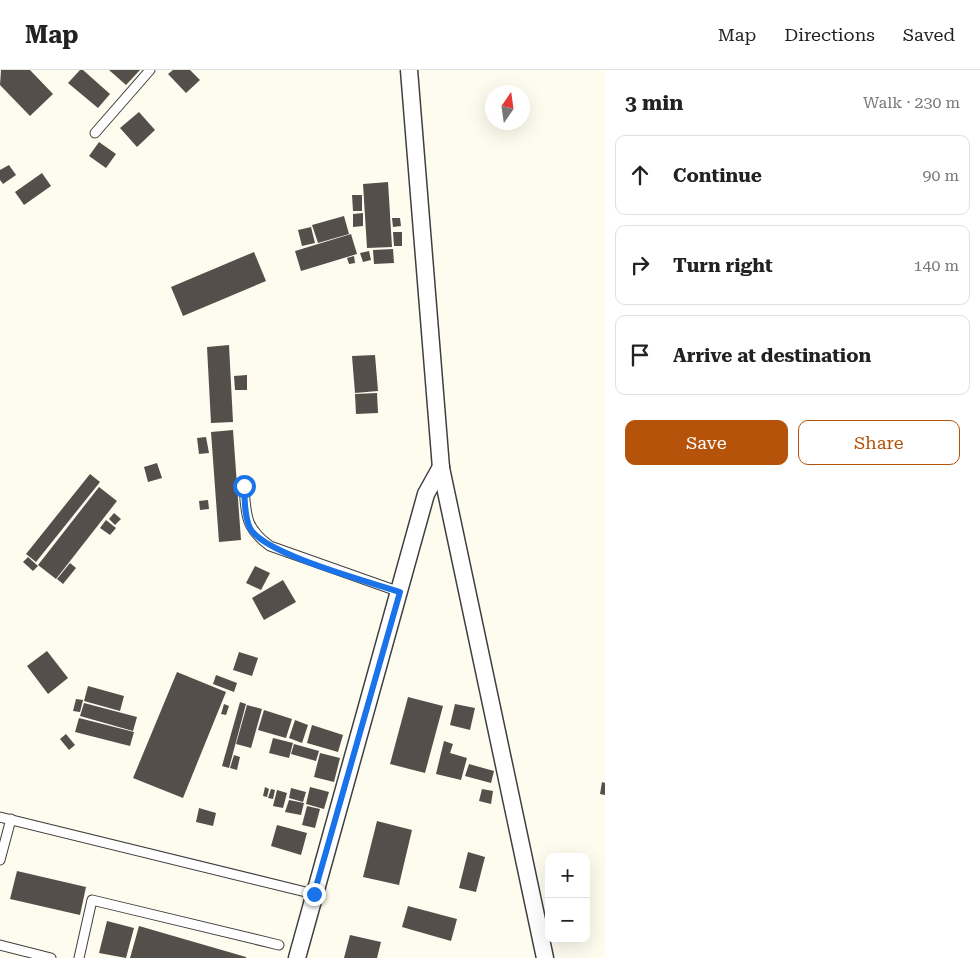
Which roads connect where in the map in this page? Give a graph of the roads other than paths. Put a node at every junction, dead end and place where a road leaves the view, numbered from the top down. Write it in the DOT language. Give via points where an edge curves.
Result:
graph roads {
  1 [pos="150,70"];
  2 [pos="409,70"];
  3 [pos="95,133"];
  4 [pos="441,467"];
  5 [pos="244,486"];
  6 [pos="400,592"];
  7 [pos="0,817"];
  8 [pos="11,819"];
  9 [pos="0,860"];
  10 [pos="314,894"];
  11 [pos="0,945"];
  12 [pos="279,945"];
  13 [pos="51,958"];
  14 [pos="79,958"];
  15 [pos="297,958"];
  16 [pos="545,958"];
  1 -- 3 [label="lane"];
  2 -- 4 [label="street"];
  4 -- 6 [label="street" via="426,494"];
  4 -- 16 [label="street"];
  5 -- 6 [label="lane" via="250,528 270,546"];
  6 -- 10 [label="street"];
  7 -- 8 [label="lane"];
  8 -- 9 [label="lane"];
  8 -- 10 [label="lane"];
  10 -- 15 [label="street"];
  11 -- 13 [label="lane"];
  12 -- 14 [label="lane" via="92,900"];
}
